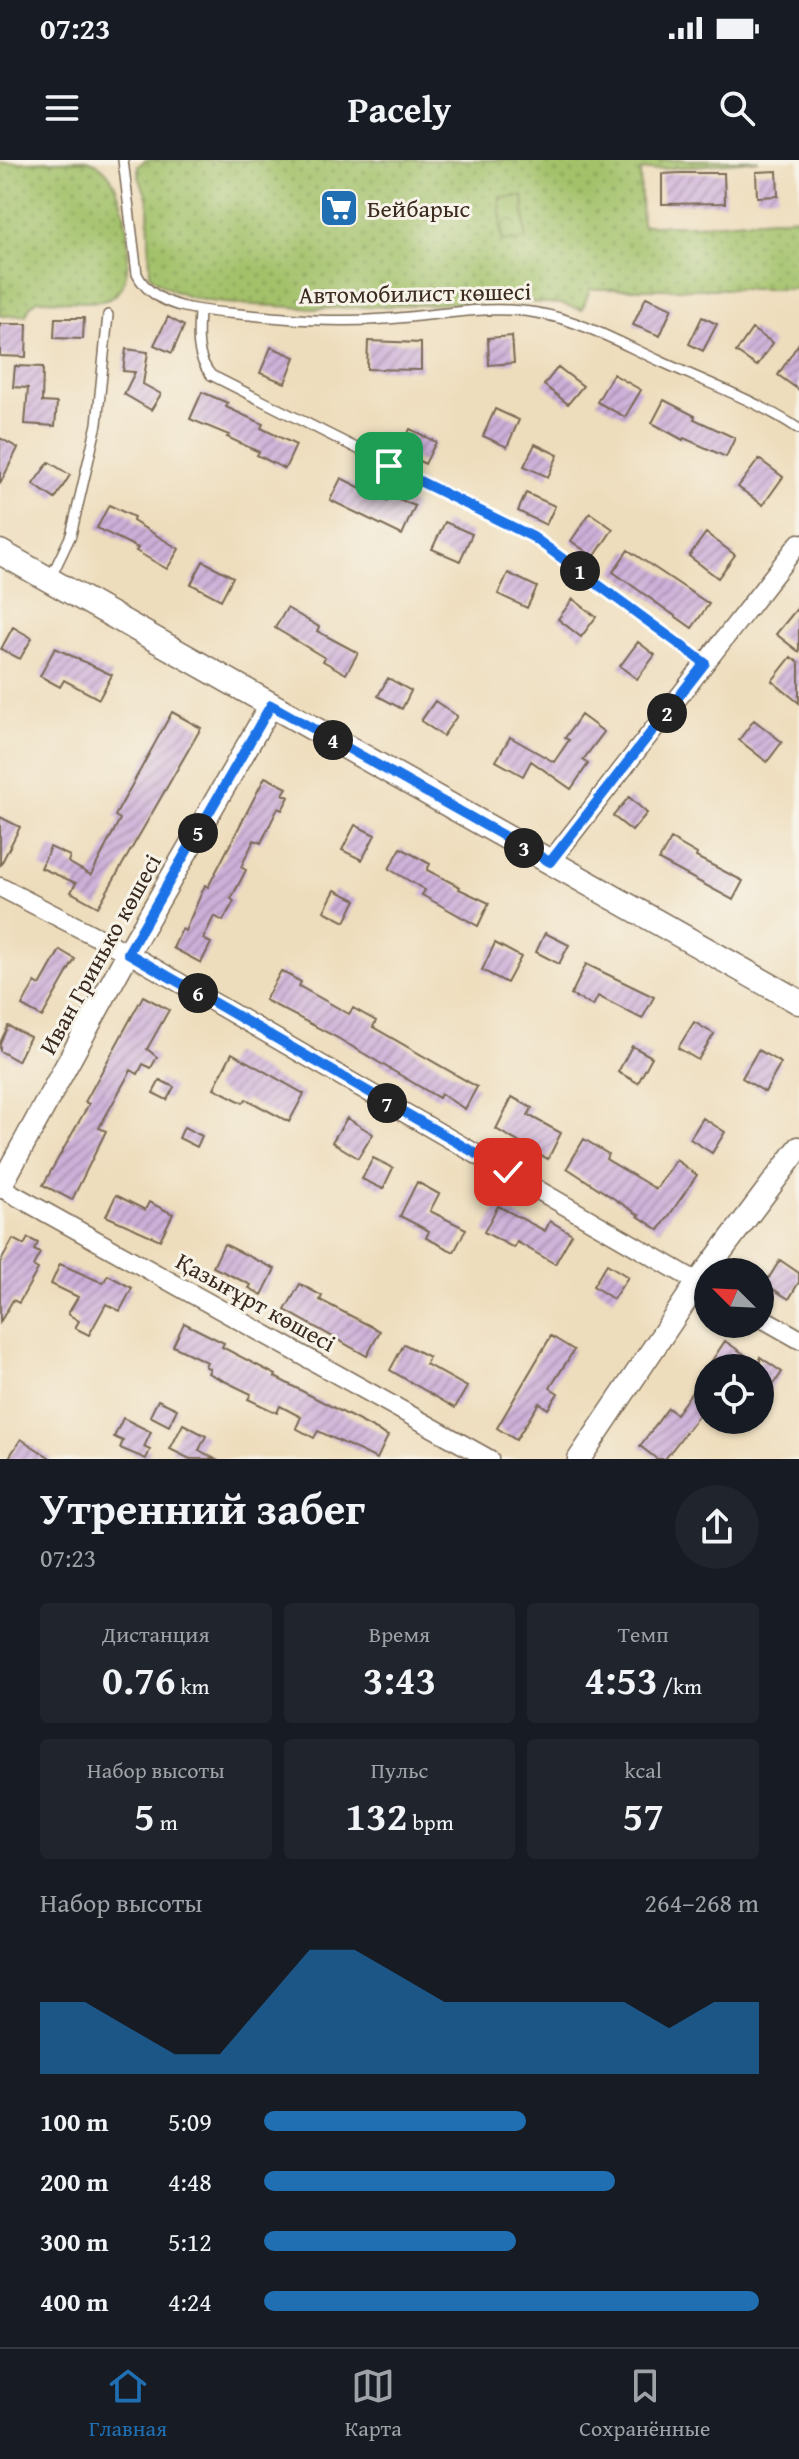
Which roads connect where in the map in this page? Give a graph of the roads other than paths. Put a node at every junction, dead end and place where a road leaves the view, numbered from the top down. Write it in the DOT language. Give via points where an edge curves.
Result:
graph roads {
  1 [pos="123,160"];
  2 [pos="199,311"];
  3 [pos="108,315"];
  4 [pos="799,429"];
  5 [pos="799,543"];
  6 [pos="0,552"];
  7 [pos="50,580"];
  8 [pos="705,663"];
  9 [pos="271,705"];
  10 [pos="550,862"];
  11 [pos="0,887"];
  12 [pos="128,953"];
  13 [pos="799,1002"];
  14 [pos="799,1148"];
  15 [pos="0,1187"];
  16 [pos="722,1258"];
  17 [pos="694,1280"];
  18 [pos="694,1298"];
  19 [pos="774,1325"];
  20 [pos="799,1339"];
  21 [pos="489,1459"];
  22 [pos="579,1459"];
  1 -- 2 [label="lane, Автомобилист көшесі" via="137,274 151,294"];
  2 -- 4 [label="lane, Автомобилист көшесі" via="316,321 489,310 537,313 577,323"];
  2 -- 8 [label="lane" via="199,354 211,375 533,537"];
  3 -- 7 [label="lane" via="97,424 71,535"];
  5 -- 8 [label="street"];
  6 -- 7 [label="main road"];
  7 -- 9 [label="main road"];
  8 -- 10 [label="street"];
  9 -- 10 [label="main road"];
  9 -- 12 [label="street, Иван Гринько көшесі"];
  10 -- 13 [label="main road"];
  11 -- 12 [label="street"];
  12 -- 15 [label="street, Иван Гринько көшесі"];
  12 -- 17 [label="street"];
  14 -- 16 [label="street"];
  15 -- 21 [label="street, Қазығұрт көшесі"];
  18 -- 22 [label="street"];
  19 -- 20 [label="street"];
}
